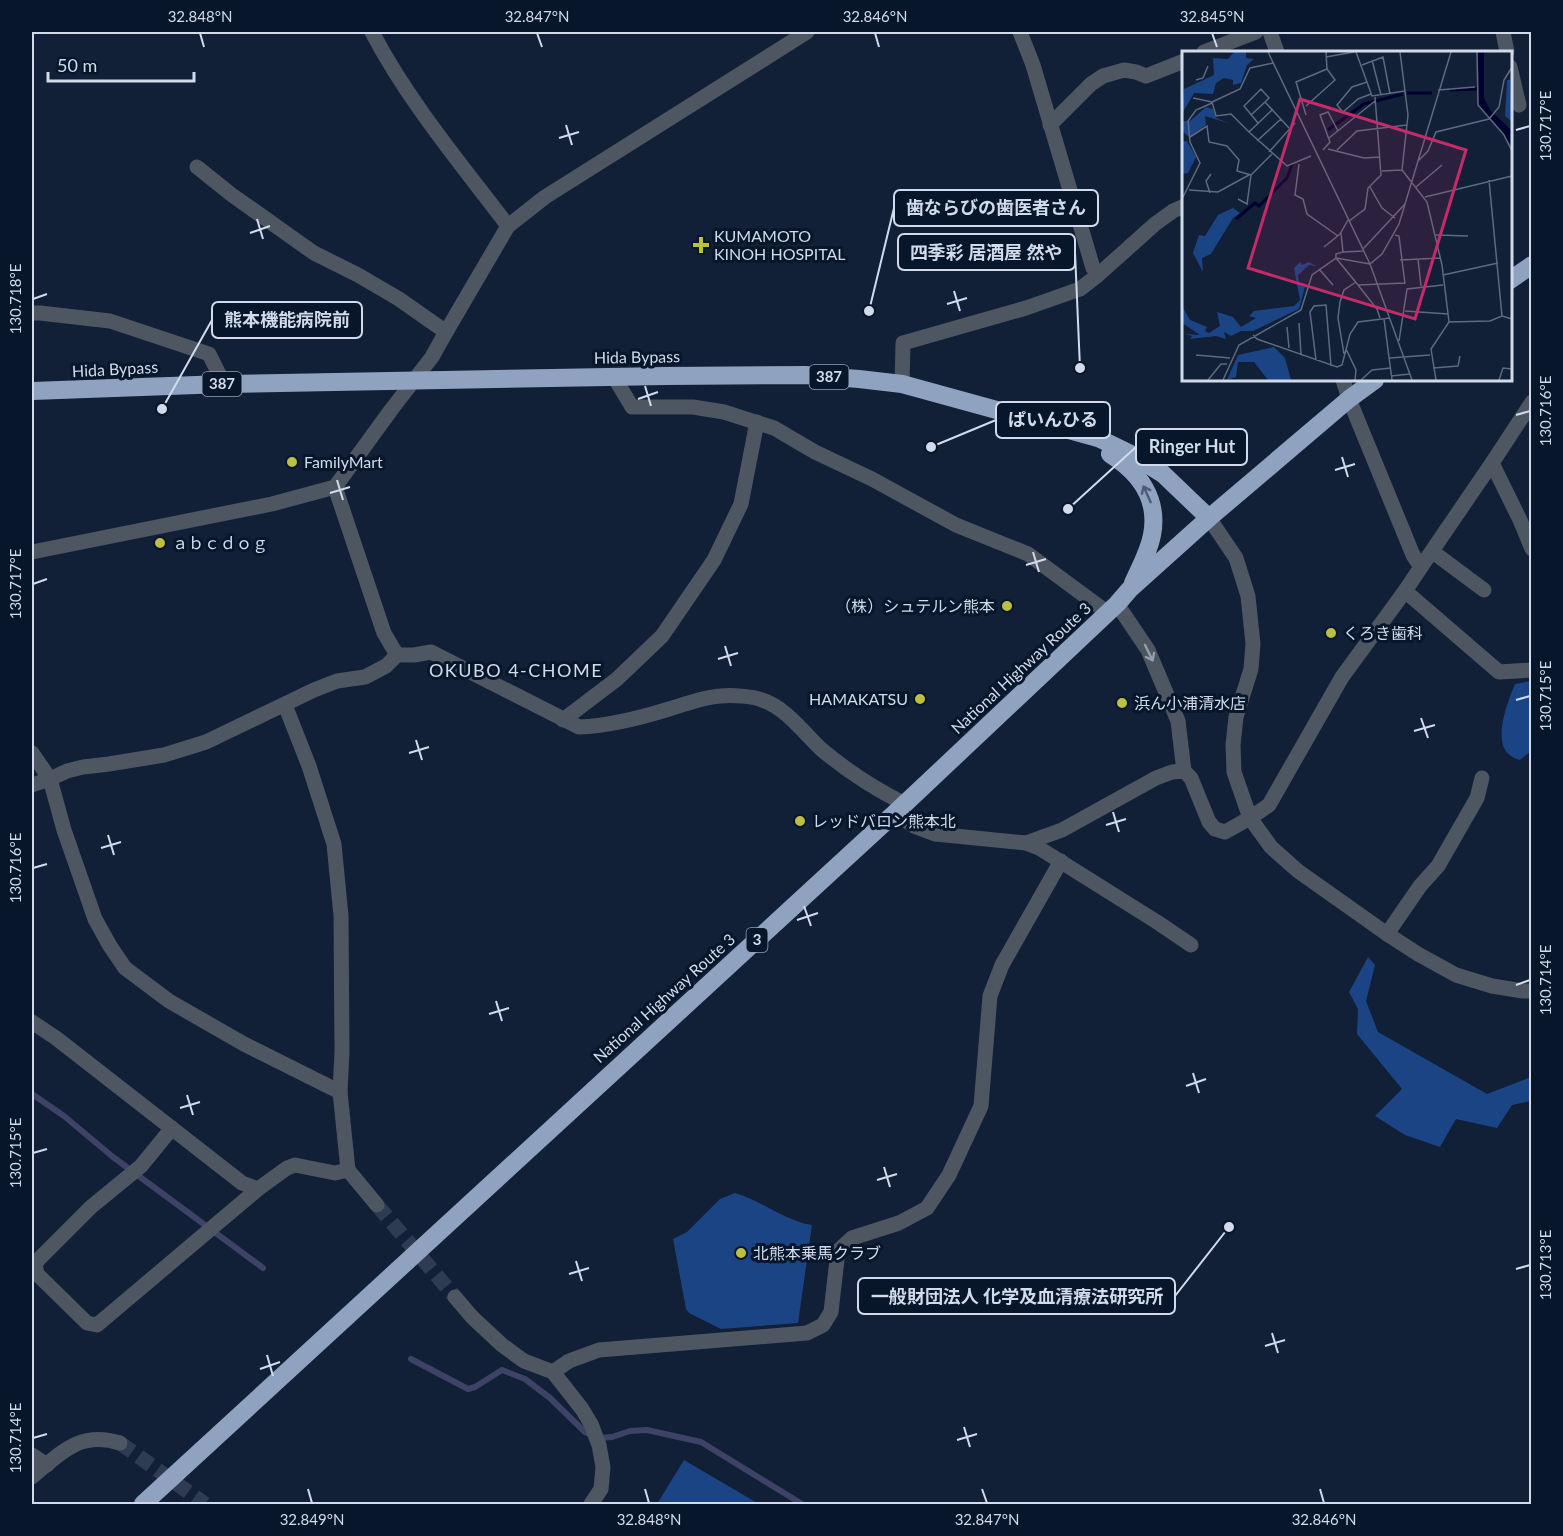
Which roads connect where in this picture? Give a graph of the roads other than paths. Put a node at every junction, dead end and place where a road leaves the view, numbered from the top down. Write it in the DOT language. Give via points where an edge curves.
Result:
graph roads {
  1 [pos="372,32"];
  2 [pos="803,32"];
  3 [pos="1020,32"];
  4 [pos="1256,32"];
  5 [pos="1270,32"];
  6 [pos="1503,32"];
  7 [pos="1207,51"];
  8 [pos="1277,51"];
  9 [pos="1507,51"];
  10 [pos="1182,62"];
  11 [pos="1512,75"];
  12 [pos="1520,105"];
  13 [pos="1050,125"];
  14 [pos="197,167"];
  15 [pos="1182,207"];
  16 [pos="508,226"];
  17 [pos="1532,265"];
  18 [pos="1098,275"];
  19 [pos="1512,279"];
  20 [pos="32,313"];
  21 [pos="446,332"];
  22 [pos="614,377"];
  23 [pos="413,381"];
  24 [pos="1343,381"];
  25 [pos="1374,381"];
  26 [pos="224,384"];
  27 [pos="902,384"];
  28 [pos="32,391"];
  29 [pos="1349,399"];
  30 [pos="1532,402"];
  31 [pos="757,422"];
  32 [pos="1078,434"];
  33 [pos="1492,463"];
  34 [pos="335,487"];
  35 [pos="1209,518"];
  36 [pos="1532,549"];
  37 [pos="32,552"];
  38 [pos="1432,552"];
  39 [pos="1422,567"];
  40 [pos="1130,589"];
  41 [pos="1484,590"];
  42 [pos="1405,591"];
  43 [pos="1113,609"];
  44 [pos="397,655"];
  45 [pos="1532,670"];
  46 [pos="285,705"];
  47 [pos="563,720"];
  48 [pos="32,753"];
  49 [pos="1184,771"];
  50 [pos="1482,778"];
  51 [pos="50,779"];
  52 [pos="32,785"];
  53 [pos="900,809"];
  54 [pos="1250,818"];
  55 [pos="1026,843"];
  56 [pos="1061,861"];
  57 [pos="1387,934"];
  58 [pos="1191,945"];
  59 [pos="1532,991"];
  60 [pos="32,1022"];
  61 [pos="340,1092"];
  62 [pos="172,1128"];
  63 [pos="348,1170"];
  64 [pos="258,1190"];
  65 [pos="377,1205"];
  66 [pos="455,1297"];
  67 [pos="554,1372"];
  68 [pos="120,1443"];
  69 [pos="32,1455"];
  70 [pos="47,1465"];
  71 [pos="32,1477"];
  72 [pos="143,1504"];
  73 [pos="591,1504"];
  1 -- 16 [label="street" via="408,91"];
  2 -- 16 [label="street" via="546,197"];
  3 -- 13 [label="street"];
  4 -- 7 [label="street"];
  5 -- 8 [label="street"];
  6 -- 9 [label="street"];
  10 -- 13 [label="street" via="1146,76 1124,70 1103,76"];
  11 -- 12 [label="street"];
  13 -- 18 [label="street"];
  14 -- 21 [label="street" via="314,253 399,299"];
  15 -- 18 [label="street" via="1155,224"];
  16 -- 21 [label="street"];
  17 -- 19 [label="highway"];
  18 -- 27 [label="street" via="1080,289 1026,308 903,343"];
  20 -- 26 [label="street" via="110,321 209,354"];
  21 -- 23 [label="street"];
  22 -- 23 [label="highway, Hida Bypass / 387"];
  22 -- 27 [label="highway, Hida Bypass / 387" via="805,375"];
  22 -- 31 [label="street" via="632,407 693,407"];
  23 -- 26 [label="highway, Hida Bypass / 387"];
  23 -- 34 [label="street"];
  24 -- 29 [label="street"];
  25 -- 29 [label="highway, National Highway Route 3 / 3"];
  26 -- 28 [label="highway, Hida Bypass / 387"];
  27 -- 32 [label="highway, Hida Bypass / 387"];
  29 -- 35 [label="highway, National Highway Route 3 / 3"];
  29 -- 39 [label="street" via="1413,555"];
  30 -- 33 [label="street"];
  31 -- 43 [label="street" via="956,525 1028,554"];
  31 -- 47 [label="street" via="741,504 714,560 662,636 617,679"];
  32 -- 35 [label="highway, Hida Bypass / 387" via="1120,448 1163,474"];
  40 -- 32 [label="highway, one-way" via="1153,534 1153,512 1146,490 1132,470"];
  33 -- 36 [label="street"];
  33 -- 38 [label="street"];
  34 -- 37 [label="street" via="272,504"];
  34 -- 44 [label="street" via="384,633"];
  35 -- 40 [label="highway, National Highway Route 3 / 3"];
  35 -- 54 [label="street" via="1236,558 1248,596 1253,644 1251,669 1236,717 1233,745 1234,772"];
  38 -- 39 [label="street"];
  38 -- 41 [label="street"];
  39 -- 42 [label="street"];
  40 -- 43 [label="highway, National Highway Route 3 / 3"];
  42 -- 45 [label="street" via="1499,672"];
  42 -- 54 [label="street" via="1342,677 1269,805"];
  43 -- 49 [label="street, one-way" via="1148,650 1178,721"];
  43 -- 53 [label="highway, National Highway Route 3 / 3"];
  44 -- 46 [label="street" via="365,677 337,681"];
  44 -- 47 [label="street" via="431,652"];
  46 -- 51 [label="street" via="206,742 164,755 83,767"];
  46 -- 61 [label="street" via="334,844 341,916"];
  47 -- 53 [label="street" via="579,727 598,726 703,698 723,695 761,699 778,708 822,749"];
  48 -- 51 [label="street"];
  49 -- 54 [label="street" via="1215,829 1225,832"];
  49 -- 55 [label="street" via="1156,778 1062,830"];
  50 -- 57 [label="street" via="1477,798 1438,866"];
  51 -- 52 [label="street"];
  51 -- 61 [label="street" via="95,919 125,968 169,1001"];
  53 -- 55 [label="street" via="914,826 935,834"];
  53 -- 72 [label="highway, National Highway Route 3 / 3"];
  54 -- 57 [label="street" via="1271,847 1298,871"];
  55 -- 56 [label="street"];
  56 -- 58 [label="street"];
  56 -- 67 [label="street" via="1002,965 990,996 981,1106 949,1175 927,1208 899,1223 852,1238 838,1251 831,1312 823,1325 807,1333 599,1350 569,1361"];
  57 -- 59 [label="street" via="1456,975 1492,986"];
  60 -- 62 [label="street"];
  61 -- 63 [label="street"];
  62 -- 64 [label="street" via="242,1183"];
  62 -- 64 [label="street" via="141,1166 91,1207 35,1263 37,1274 87,1323 97,1325"];
  63 -- 64 [label="street" via="323,1172 296,1165"];
  63 -- 65 [label="street"];
  66 -- 67 [label="street" via="502,1345 524,1361"];
  67 -- 73 [label="street" via="582,1409 599,1445 601,1489"];
  68 -- 70 [label="street" via="107,1439 70,1446"];
  69 -- 70 [label="street"];
  70 -- 71 [label="street"];
}
